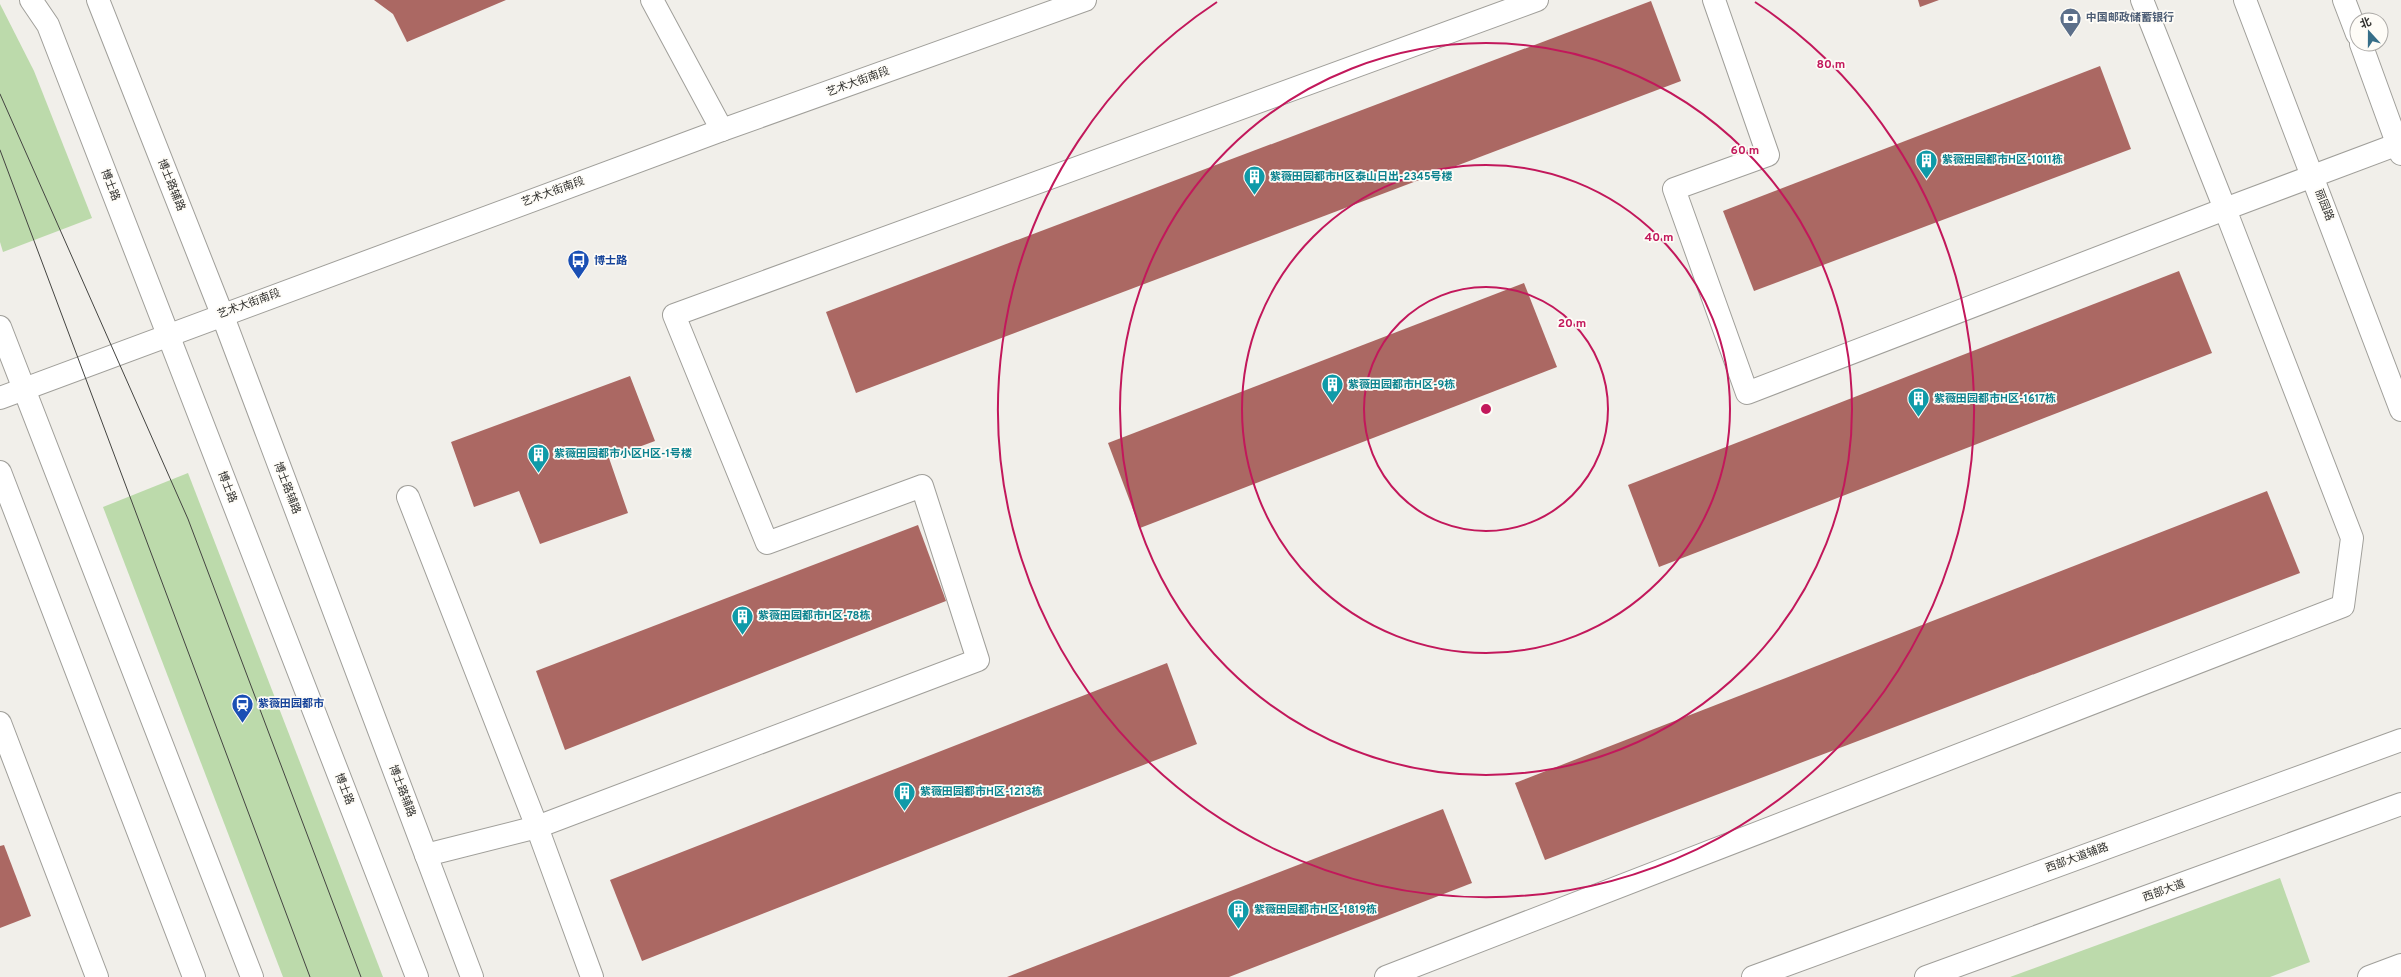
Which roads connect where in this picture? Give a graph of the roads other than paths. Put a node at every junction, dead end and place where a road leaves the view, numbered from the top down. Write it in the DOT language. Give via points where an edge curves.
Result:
graph roads {
  1 [pos="31,0"];
  2 [pos="98,0"];
  3 [pos="652,0"];
  4 [pos="1085,0"];
  5 [pos="1537,0"];
  6 [pos="1714,0"];
  7 [pos="2142,0"];
  8 [pos="2245,0"];
  9 [pos="2344,0"];
  10 [pos="2349,13"];
  11 [pos="2364,52"];
  12 [pos="722,130"];
  13 [pos="2400,147"];
  14 [pos="2313,177"];
  15 [pos="2226,209"];
  16 [pos="222,314"];
  17 [pos="0,327"];
  18 [pos="169,334"];
  19 [pos="23,389"];
  20 [pos="0,398"];
  21 [pos="2401,410"];
  22 [pos="0,472"];
  23 [pos="408,497"];
  24 [pos="0,723"];
  25 [pos="2401,740"];
  26 [pos="2401,804"];
  27 [pos="537,827"];
  28 [pos="426,855"];
  29 [pos="2401,965"];
  30 [pos="97,977"];
  31 [pos="194,977"];
  32 [pos="252,977"];
  33 [pos="417,977"];
  34 [pos="472,977"];
  35 [pos="592,977"];
  36 [pos="1386,977"];
  37 [pos="1753,977"];
  38 [pos="1926,977"];
  39 [pos="2369,977"];
  1 -- 18 [label="street, 博士路" via="48,25"];
  2 -- 16 [label="street, 博士路辅路"];
  3 -- 12 [label="street"];
  4 -- 12 [label="street, 艺术大街南段"];
  5 -- 27 [label="street" via="674,315 767,543 922,486 978,660"];
  6 -- 15 [label="street" via="1768,155 1674,189 1747,393"];
  7 -- 15 [label="street"];
  8 -- 14 [label="street, 丽园路"];
  9 -- 10 [label="street"];
  11 -- 13 [label="street"];
  12 -- 16 [label="street, 艺术大街南段"];
  13 -- 14 [label="street"];
  14 -- 15 [label="street"];
  14 -- 21 [label="street, 丽园路"];
  15 -- 36 [label="street" via="2352,538 2343,606"];
  16 -- 18 [label="street, 艺术大街南段"];
  16 -- 28 [label="street, 博士路辅路"];
  17 -- 19 [label="street"];
  18 -- 19 [label="street, 艺术大街南段"];
  18 -- 33 [label="street, 博士路"];
  19 -- 20 [label="street, 艺术大街南段"];
  19 -- 32 [label="street"];
  22 -- 31 [label="street"];
  23 -- 27 [label="street"];
  24 -- 30 [label="street"];
  25 -- 37 [label="street, 西部大道辅路"];
  26 -- 38 [label="street, 西部大道"];
  27 -- 28 [label="street"];
  27 -- 35 [label="street"];
  28 -- 34 [label="street, 博士路辅路"];
  29 -- 39 [label="street"];
}
